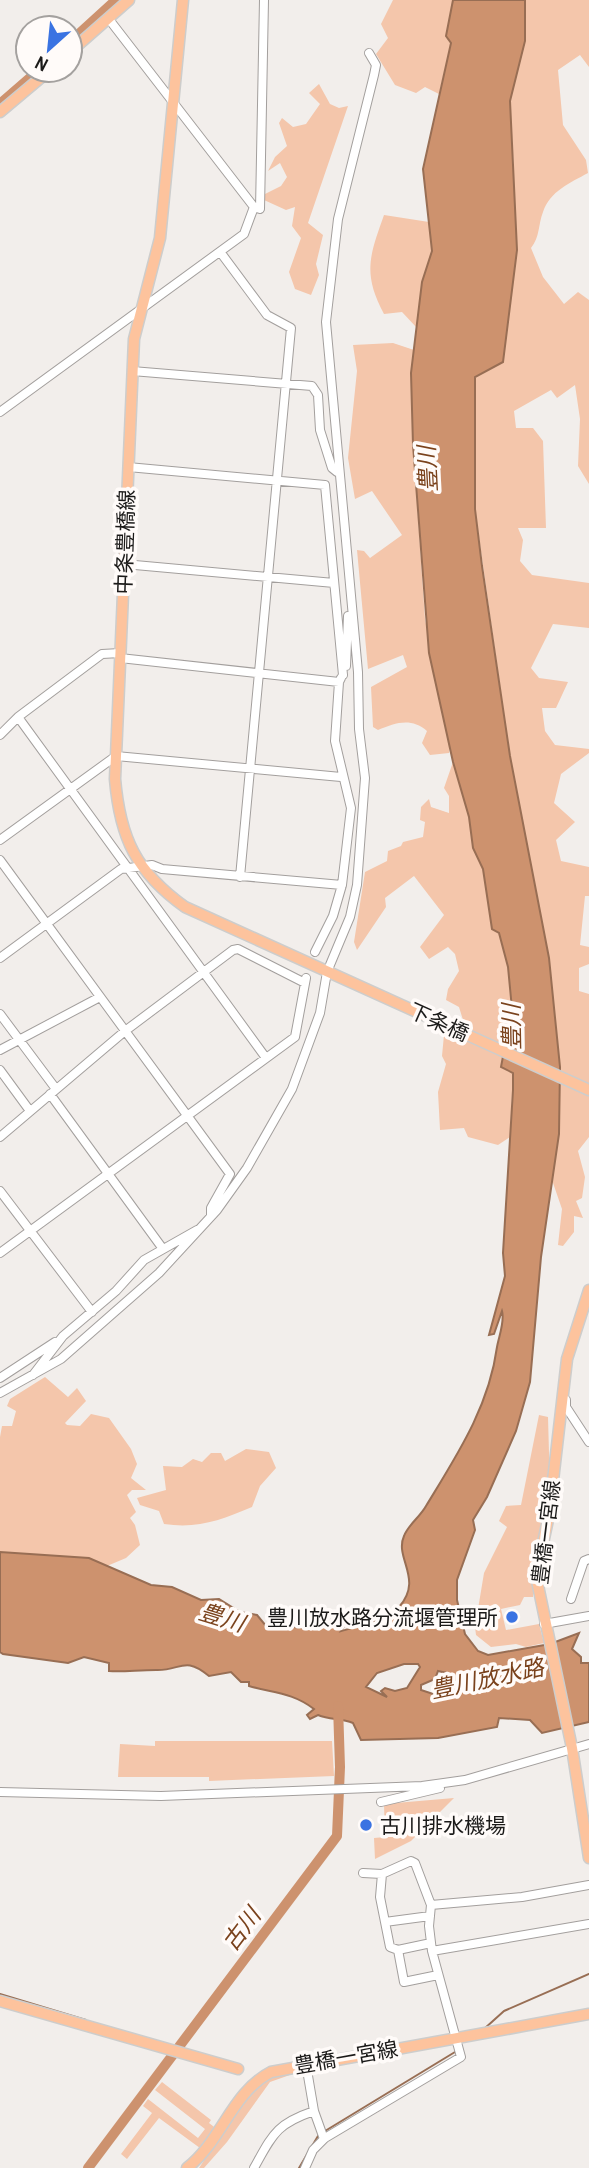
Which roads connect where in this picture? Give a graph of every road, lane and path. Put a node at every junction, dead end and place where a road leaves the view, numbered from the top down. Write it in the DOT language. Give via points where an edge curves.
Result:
graph roads {
  1 [pos="129,0"];
  2 [pos="183,0"];
  3 [pos="264,0"];
  4 [pos="108,18"];
  5 [pos="84,39"];
  6 [pos="369,53"];
  7 [pos="34,84"];
  8 [pos="173,103"];
  9 [pos="0,113"];
  10 [pos="254,208"];
  11 [pos="221,253"];
  12 [pos="139,312"];
  13 [pos="132,371"];
  14 [pos="286,383"];
  15 [pos="0,412"];
  16 [pos="128,467"];
  17 [pos="337,472"];
  18 [pos="277,482"];
  19 [pos="124,564"];
  20 [pos="268,577"];
  21 [pos="334,583"];
  22 [pos="336,601"];
  23 [pos="351,605"];
  24 [pos="348,646"];
  25 [pos="120,656"];
  26 [pos="358,672"];
  27 [pos="259,673"];
  28 [pos="341,678"];
  29 [pos="18,717"];
  30 [pos="3,724"];
  31 [pos="0,735"];
  32 [pos="116,757"];
  33 [pos="250,769"];
  34 [pos="341,777"];
  35 [pos="68,789"];
  36 [pos="0,840"];
  37 [pos="0,860"];
  38 [pos="141,866"];
  39 [pos="126,868"];
  40 [pos="240,877"];
  41 [pos="342,885"];
  42 [pos="47,923"];
  43 [pos="315,952"];
  44 [pos="0,958"];
  45 [pos="203,973"];
  46 [pos="333,975"];
  47 [pos="100,997"];
  48 [pos="0,1014"];
  49 [pos="125,1031"];
  50 [pos="18,1040"];
  51 [pos="0,1050"];
  52 [pos="266,1058"];
  53 [pos="0,1070"];
  54 [pos="589,1090"];
  55 [pos="53,1092"];
  56 [pos="30,1111"];
  57 [pos="188,1116"];
  58 [pos="0,1137"];
  59 [pos="108,1175"];
  60 [pos="0,1191"];
  61 [pos="211,1215"];
  62 [pos="202,1227"];
  63 [pos="29,1231"];
  64 [pos="163,1248"];
  65 [pos="0,1253"];
  66 [pos="589,1290"];
  67 [pos="92,1312"];
  68 [pos="63,1336"];
  69 [pos="566,1359"];
  70 [pos="0,1378"];
  71 [pos="30,1378"];
  72 [pos="0,1393"];
  73 [pos="586,1429"];
  74 [pos="589,1442"];
  75 [pos="589,1559"];
  76 [pos="571,1598"];
  77 [pos="589,1616"];
  78 [pos="544,1624"];
  79 [pos="589,1744"];
  80 [pos="572,1748"];
  81 [pos="458,1781"];
  82 [pos="0,1793"];
  83 [pos="382,1802"];
  84 [pos="589,1858"];
  85 [pos="363,1873"];
  86 [pos="382,1874"];
  87 [pos="589,1885"];
  88 [pos="431,1905"];
  89 [pos="430,1916"];
  90 [pos="386,1922"];
  91 [pos="589,1924"];
  92 [pos="432,1947"];
  93 [pos="398,1950"];
  94 [pos="438,1975"];
  95 [pos="0,2001"];
  96 [pos="589,2014"];
  97 [pos="458,2046"];
  98 [pos="306,2064"];
  99 [pos="238,2069"];
  100 [pos="314,2111"];
  101 [pos="322,2136"];
  102 [pos="201,2158"];
  103 [pos="187,2168"];
  104 [pos="194,2168"];
  105 [pos="254,2168"];
  106 [pos="305,2168"];
  1 -- 4 [label="main road"];
  2 -- 8 [label="main road, 中条豊橋線"];
  3 -- 10 [label="street" via="260,209"];
  4 -- 5 [label="main road"];
  4 -- 8 [label="street"];
  6 -- 17 [label="street" via="376,65 338,219 326,322"];
  7 -- 9 [label="main road"];
  8 -- 10 [label="street"];
  8 -- 12 [label="main road, 中条豊橋線" via="160,238"];
  10 -- 11 [label="street" via="244,234"];
  11 -- 12 [label="street"];
  11 -- 14 [label="street" via="267,315 291,328"];
  12 -- 13 [label="main road, 中条豊橋線"];
  12 -- 15 [label="street"];
  13 -- 14 [label="street"];
  13 -- 16 [label="main road, 中条豊橋線"];
  14 -- 17 [label="street" via="315,389 320,430"];
  14 -- 18 [label="street"];
  16 -- 18 [label="street"];
  16 -- 19 [label="main road, 中条豊橋線"];
  17 -- 23 [label="street"];
  18 -- 20 [label="street"];
  18 -- 21 [label="street" via="325,485"];
  19 -- 20 [label="street"];
  19 -- 25 [label="main road, 中条豊橋線"];
  20 -- 21 [label="street"];
  20 -- 27 [label="street"];
  21 -- 22 [label="street"];
  22 -- 24 [label="street"];
  22 -- 28 [label="street"];
  23 -- 24 [label="street"];
  23 -- 26 [label="street"];
  24 -- 26 [label="street"];
  24 -- 28 [label="street"];
  25 -- 27 [label="street"];
  25 -- 29 [label="street" via="102,654"];
  25 -- 32 [label="main road, 中条豊橋線"];
  26 -- 46 [label="street" via="365,778 357,885"];
  27 -- 28 [label="street"];
  27 -- 33 [label="street"];
  28 -- 34 [label="street" via="335,741"];
  29 -- 30 [label="street"];
  29 -- 35 [label="street"];
  30 -- 31 [label="street"];
  32 -- 33 [label="street"];
  32 -- 35 [label="street"];
  32 -- 38 [label="main road, 中条豊橋線" via="118,811"];
  33 -- 34 [label="street"];
  33 -- 40 [label="street"];
  34 -- 41 [label="street" via="351,808"];
  35 -- 36 [label="street"];
  35 -- 39 [label="street"];
  37 -- 42 [label="street"];
  38 -- 39 [label="street"];
  38 -- 40 [label="street"];
  38 -- 46 [label="main road, 中条豊橋線" via="185,906"];
  39 -- 42 [label="street"];
  39 -- 45 [label="street"];
  40 -- 41 [label="street"];
  41 -- 43 [label="street"];
  42 -- 44 [label="street"];
  42 -- 47 [label="street"];
  45 -- 49 [label="street"];
  45 -- 52 [label="street"];
  45 -- 52 [label="street" via="238,949 306,981 295,1037"];
  46 -- 54 [label="main road, 下条橋"];
  46 -- 61 [label="street" via="292,1089 247,1168"];
  47 -- 49 [label="street"];
  47 -- 50 [label="street"];
  48 -- 50 [label="street"];
  49 -- 55 [label="street"];
  49 -- 57 [label="street"];
  50 -- 51 [label="street"];
  50 -- 55 [label="street"];
  52 -- 57 [label="street"];
  53 -- 56 [label="street"];
  55 -- 56 [label="street"];
  55 -- 59 [label="street"];
  56 -- 58 [label="street"];
  57 -- 59 [label="street"];
  57 -- 61 [label="street" via="230,1174"];
  59 -- 63 [label="street"];
  59 -- 64 [label="street"];
  60 -- 63 [label="street"];
  61 -- 62 [label="street"];
  62 -- 64 [label="street"];
  62 -- 71 [label="street" via="90,1336"];
  63 -- 65 [label="street"];
  63 -- 67 [label="street"];
  64 -- 67 [label="street" via="145,1259"];
  66 -- 69 [label="main road, 豊橋一宮線"];
  67 -- 68 [label="street"];
  68 -- 70 [label="street"];
  68 -- 71 [label="street"];
  69 -- 73 [label="street" via="566,1407"];
  69 -- 78 [label="main road, 豊橋一宮線" via="549,1515 536,1576"];
  71 -- 72 [label="street"];
  73 -- 74 [label="street"];
  75 -- 76 [label="street" via="584,1561"];
  77 -- 78 [label="street"];
  78 -- 80 [label="main road, 豊橋一宮線"];
  79 -- 80 [label="street"];
  80 -- 81 [label="street"];
  80 -- 84 [label="main road, 豊橋一宮線"];
  81 -- 82 [label="street" via="376,1789 161,1796"];
  81 -- 83 [label="street"];
  85 -- 86 [label="street"];
  86 -- 88 [label="street" via="415,1863"];
  86 -- 90 [label="street" via="380,1897"];
  87 -- 88 [label="street"];
  88 -- 89 [label="street"];
  89 -- 90 [label="street"];
  89 -- 92 [label="street"];
  90 -- 93 [label="street" via="390,1947"];
  91 -- 92 [label="street"];
  92 -- 93 [label="street"];
  92 -- 94 [label="street"];
  93 -- 94 [label="street" via="404,1982"];
  94 -- 97 [label="street"];
  95 -- 99 [label="main road"];
  96 -- 97 [label="main road, 豊橋一宮線" via="479,2033"];
  97 -- 98 [label="main road, 豊橋一宮線"];
  97 -- 101 [label="street" via="461,2057"];
  98 -- 100 [label="street"];
  98 -- 102 [label="main road, 豊橋一宮線" via="261,2078 241,2098"];
  100 -- 101 [label="street"];
  100 -- 105 [label="street" via="276,2129"];
  101 -- 106 [label="street"];
  102 -- 103 [label="main road, 豊橋一宮線"];
  102 -- 104 [label="street"];
}
